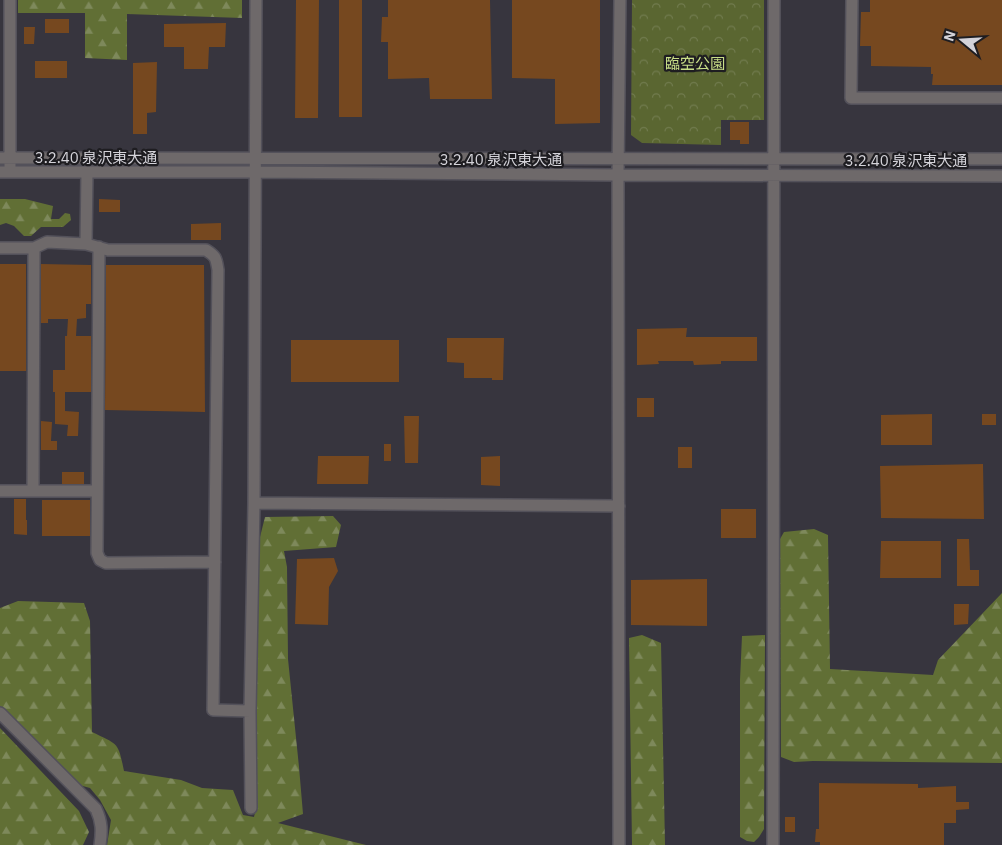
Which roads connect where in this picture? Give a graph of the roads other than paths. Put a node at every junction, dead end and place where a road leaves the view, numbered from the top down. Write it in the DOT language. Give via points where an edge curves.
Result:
graph roads {
  1 [pos="10,0"];
  2 [pos="256,0"];
  3 [pos="620,0"];
  4 [pos="774,0"];
  5 [pos="852,0"];
  6 [pos="1002,98"];
  7 [pos="5,158"];
  8 [pos="256,158"];
  9 [pos="619,159"];
  10 [pos="773,159"];
  11 [pos="1002,159"];
  12 [pos="5,172"];
  13 [pos="87,172"];
  14 [pos="256,172"];
  15 [pos="618,175"];
  16 [pos="773,175"];
  17 [pos="1002,176"];
  18 [pos="86,244"];
  19 [pos="99,247"];
  20 [pos="0,248"];
  21 [pos="34,248"];
  22 [pos="0,491"];
  23 [pos="34,491"];
  24 [pos="97,491"];
  25 [pos="254,503"];
  26 [pos="619,506"];
  27 [pos="215,562"];
  28 [pos="250,711"];
  29 [pos="0,713"];
  30 [pos="251,808"];
  31 [pos="100,845"];
  32 [pos="619,845"];
  33 [pos="773,845"];
  1 -- 7 [label="street"];
  2 -- 8 [label="street"];
  3 -- 9 [label="street"];
  4 -- 10 [label="street"];
  5 -- 6 [label="street" via="851,98"];
  7 -- 8 [label="street, 3.2.40 泉沢東大通"];
  7 -- 12 [label="street"];
  8 -- 9 [label="street, 3.2.40 泉沢東大通"];
  8 -- 14 [label="street"];
  9 -- 10 [label="street, 3.2.40 泉沢東大通"];
  9 -- 15 [label="street"];
  10 -- 11 [label="street, 3.2.40 泉沢東大通"];
  10 -- 16 [label="street"];
  12 -- 13 [label="street, 3.2.40 泉沢東大通"];
  13 -- 14 [label="street, 3.2.40 泉沢東大通"];
  13 -- 18 [label="street"];
  14 -- 15 [label="street, 3.2.40 泉沢東大通"];
  14 -- 25 [label="street"];
  15 -- 16 [label="street, 3.2.40 泉沢東大通"];
  15 -- 26 [label="street"];
  16 -- 17 [label="street, 3.2.40 泉沢東大通"];
  16 -- 33 [label="street"];
  18 -- 19 [label="street"];
  18 -- 21 [label="street" via="47,242"];
  19 -- 24 [label="street"];
  19 -- 27 [label="street" via="108,250 206,250 217,260"];
  20 -- 21 [label="street"];
  21 -- 23 [label="street"];
  22 -- 23 [label="street"];
  23 -- 24 [label="street"];
  24 -- 27 [label="street" via="97,553 100,560"];
  25 -- 26 [label="street"];
  25 -- 28 [label="street"];
  26 -- 32 [label="street"];
  27 -- 28 [label="street" via="213,710"];
  28 -- 30 [label="street"];
  29 -- 31 [label="street" via="96,809 102,828"];
}
